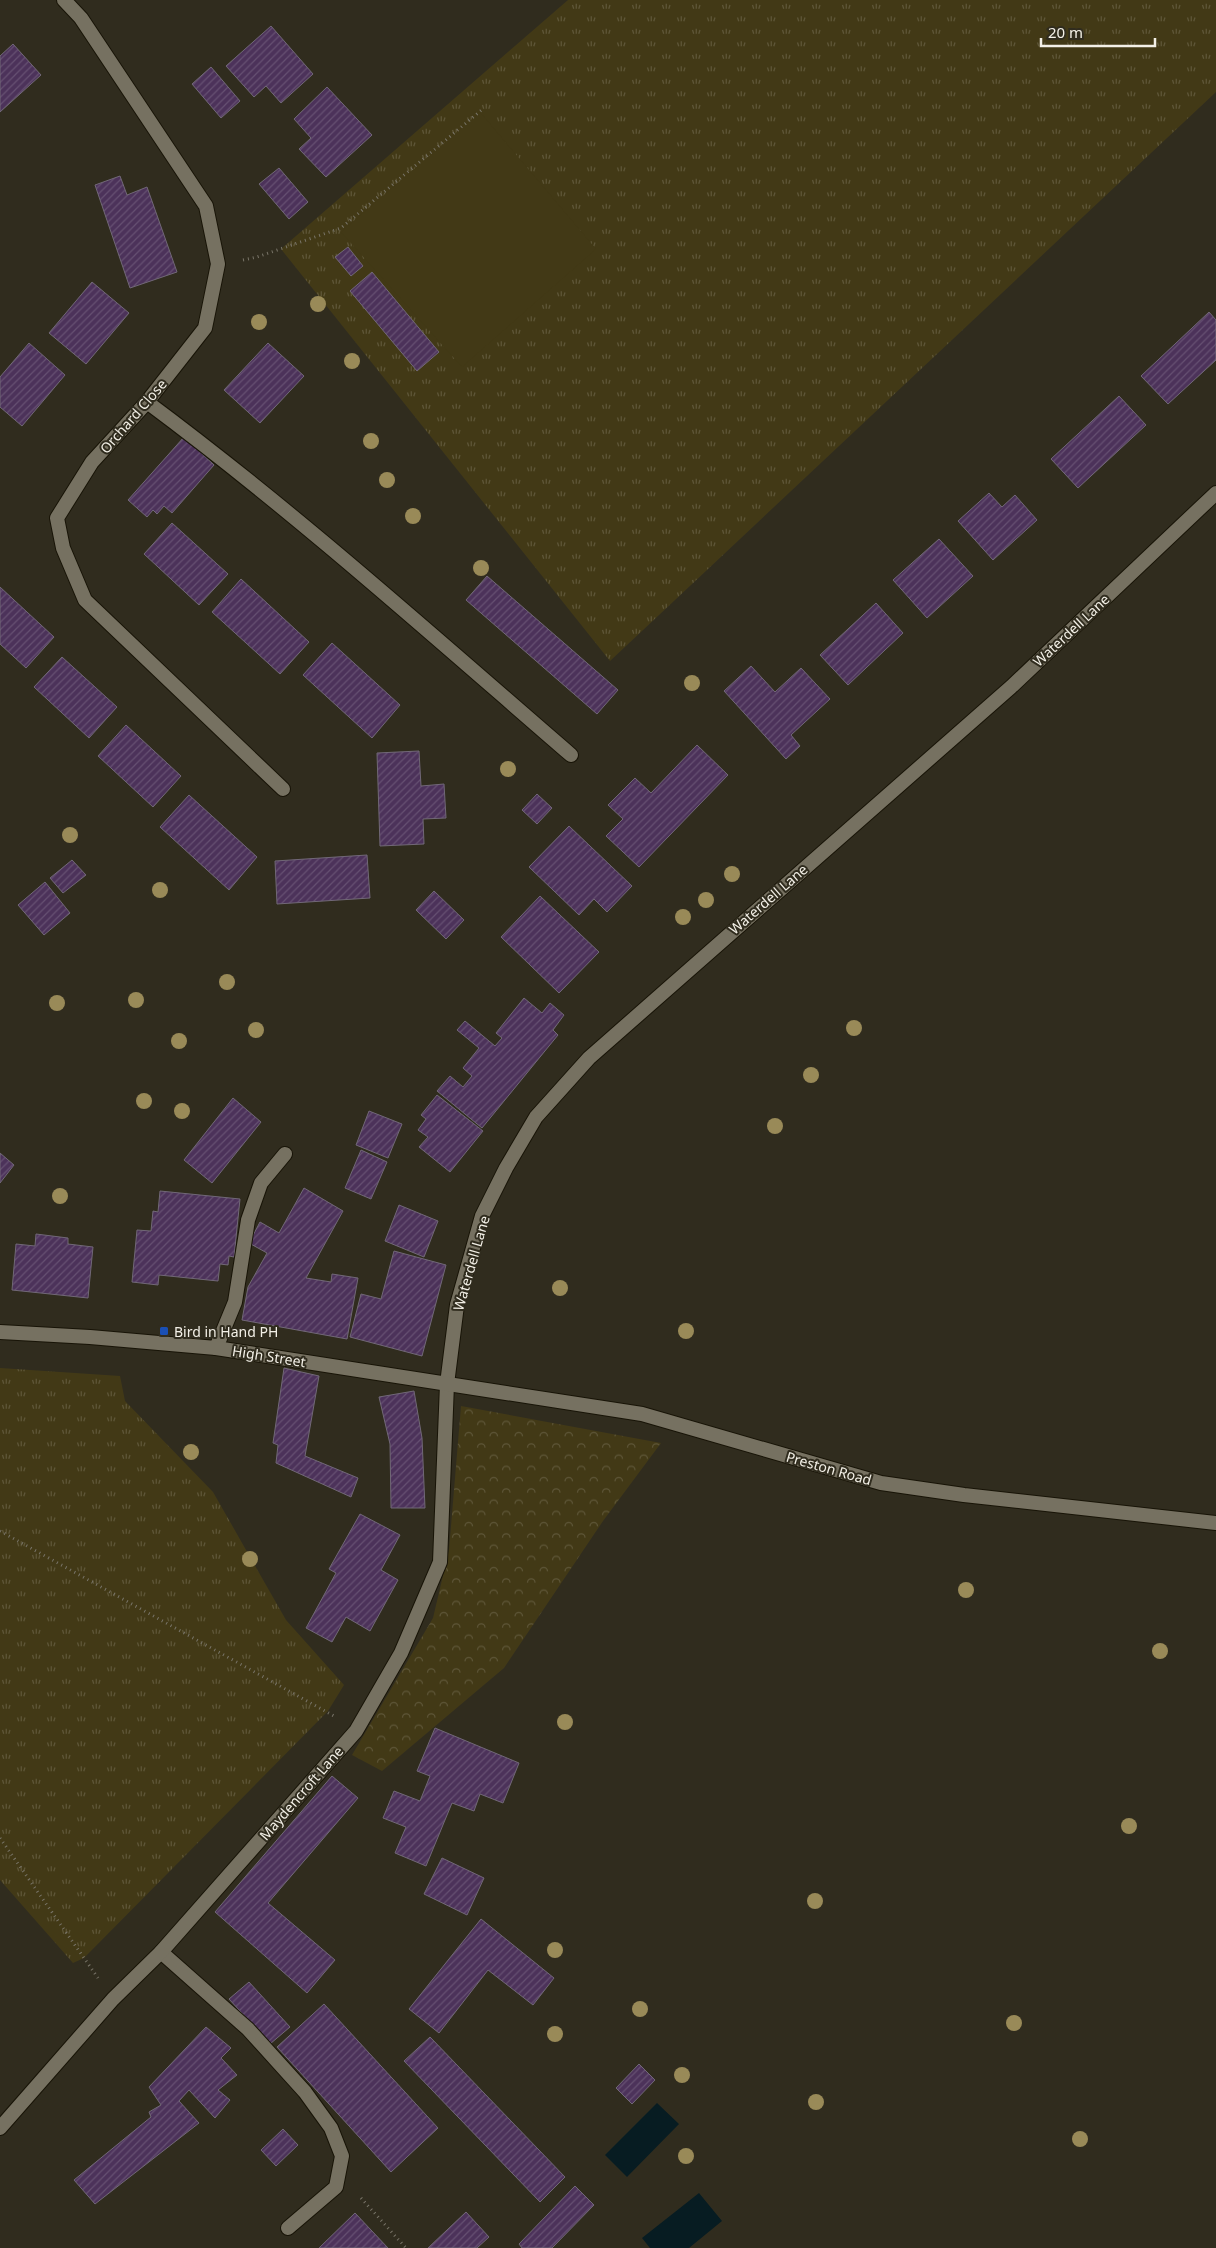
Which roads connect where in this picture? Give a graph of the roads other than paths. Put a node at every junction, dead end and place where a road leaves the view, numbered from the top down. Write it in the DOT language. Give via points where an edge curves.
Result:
graph roads {
  1 [pos="64,0"];
  2 [pos="147,402"];
  3 [pos="1216,493"];
  4 [pos="571,755"];
  5 [pos="283,789"];
  6 [pos="285,1154"];
  7 [pos="0,1332"];
  8 [pos="216,1348"];
  9 [pos="447,1384"];
  10 [pos="1216,1523"];
  11 [pos="162,1952"];
  12 [pos="0,2128"];
  13 [pos="288,2228"];
  1 -- 2 [label="street, Orchard Close" via="81,18 206,206 218,264 205,328"];
  2 -- 4 [label="street" via="227,461 318,536"];
  2 -- 5 [label="street, Orchard Close" via="92,462 57,518 63,548 85,600"];
  3 -- 9 [label="street, Waterdell Lane" via="1011,687 589,1058 536,1117 482,1216 457,1305"];
  6 -- 8 [label="street" via="261,1183 248,1220 235,1302"];
  7 -- 8 [label="street, High Street"];
  8 -- 9 [label="street, High Street"];
  9 -- 10 [label="street, Preston Road" via="642,1414 881,1483"];
  9 -- 11 [label="street, Maydencroft Lane" via="440,1562 401,1653 356,1731"];
  11 -- 12 [label="street, Maydencroft Lane" via="113,1999"];
  11 -- 13 [label="street" via="248,2030 305,2092 331,2128 342,2156 336,2187"];
}
